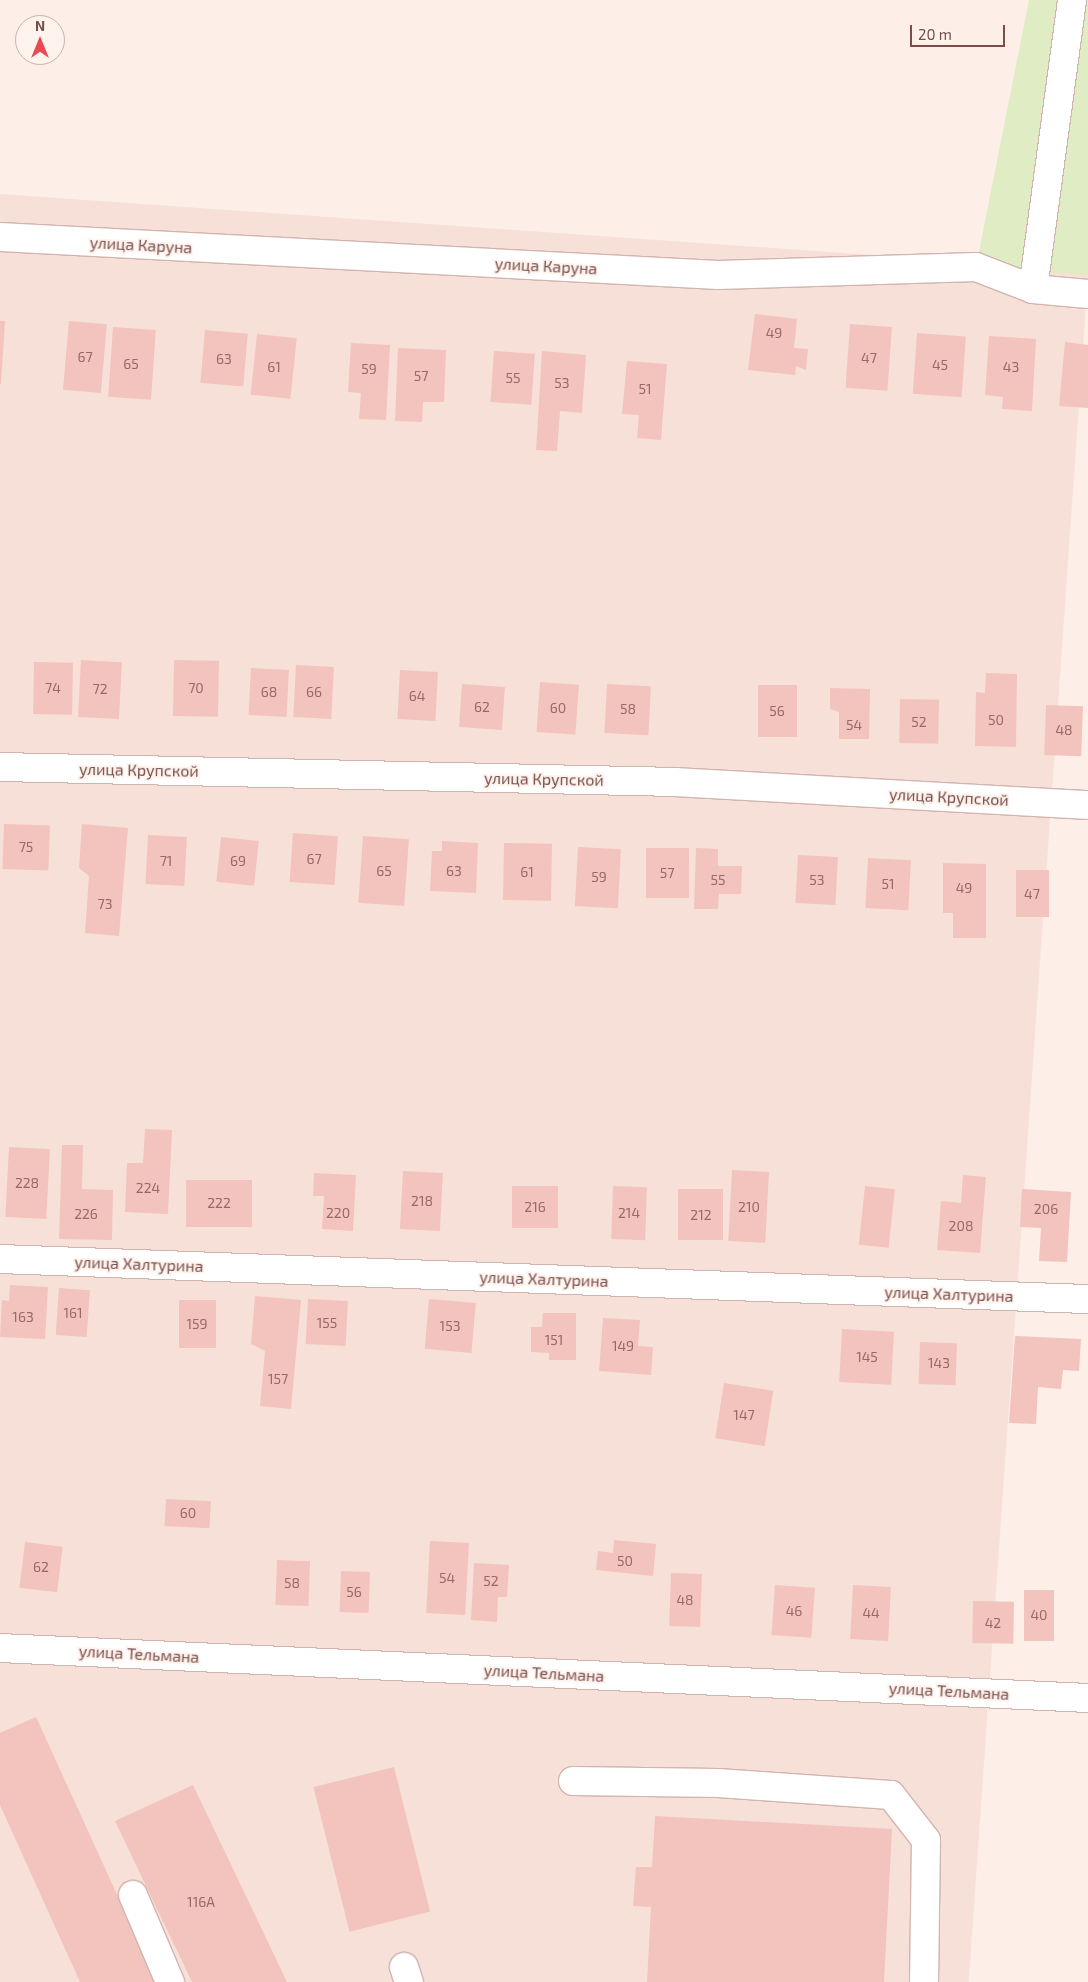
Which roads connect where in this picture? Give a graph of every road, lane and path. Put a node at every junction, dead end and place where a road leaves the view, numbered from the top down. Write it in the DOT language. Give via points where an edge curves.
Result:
graph roads {
  1 [pos="1072,0"];
  2 [pos="0,237"];
  3 [pos="1033,289"];
  4 [pos="1088,294"];
  5 [pos="0,767"];
  6 [pos="1088,805"];
  7 [pos="0,1259"];
  8 [pos="1088,1299"];
  9 [pos="0,1648"];
  10 [pos="1088,1698"];
  11 [pos="573,1781"];
  12 [pos="132,1894"];
  13 [pos="170,1982"];
  14 [pos="924,1982"];
  1 -- 3 [label="street"];
  2 -- 3 [label="street, улица Каруна" via="718,275 976,267"];
  3 -- 4 [label="street, улица Каруна"];
  5 -- 6 [label="street, улица Крупской" via="675,782"];
  7 -- 8 [label="street, улица Халтурина"];
  9 -- 10 [label="street, улица Тельмана"];
  11 -- 14 [label="street" via="718,1783 891,1795 926,1840"];
  12 -- 13 [label="street"];
}
